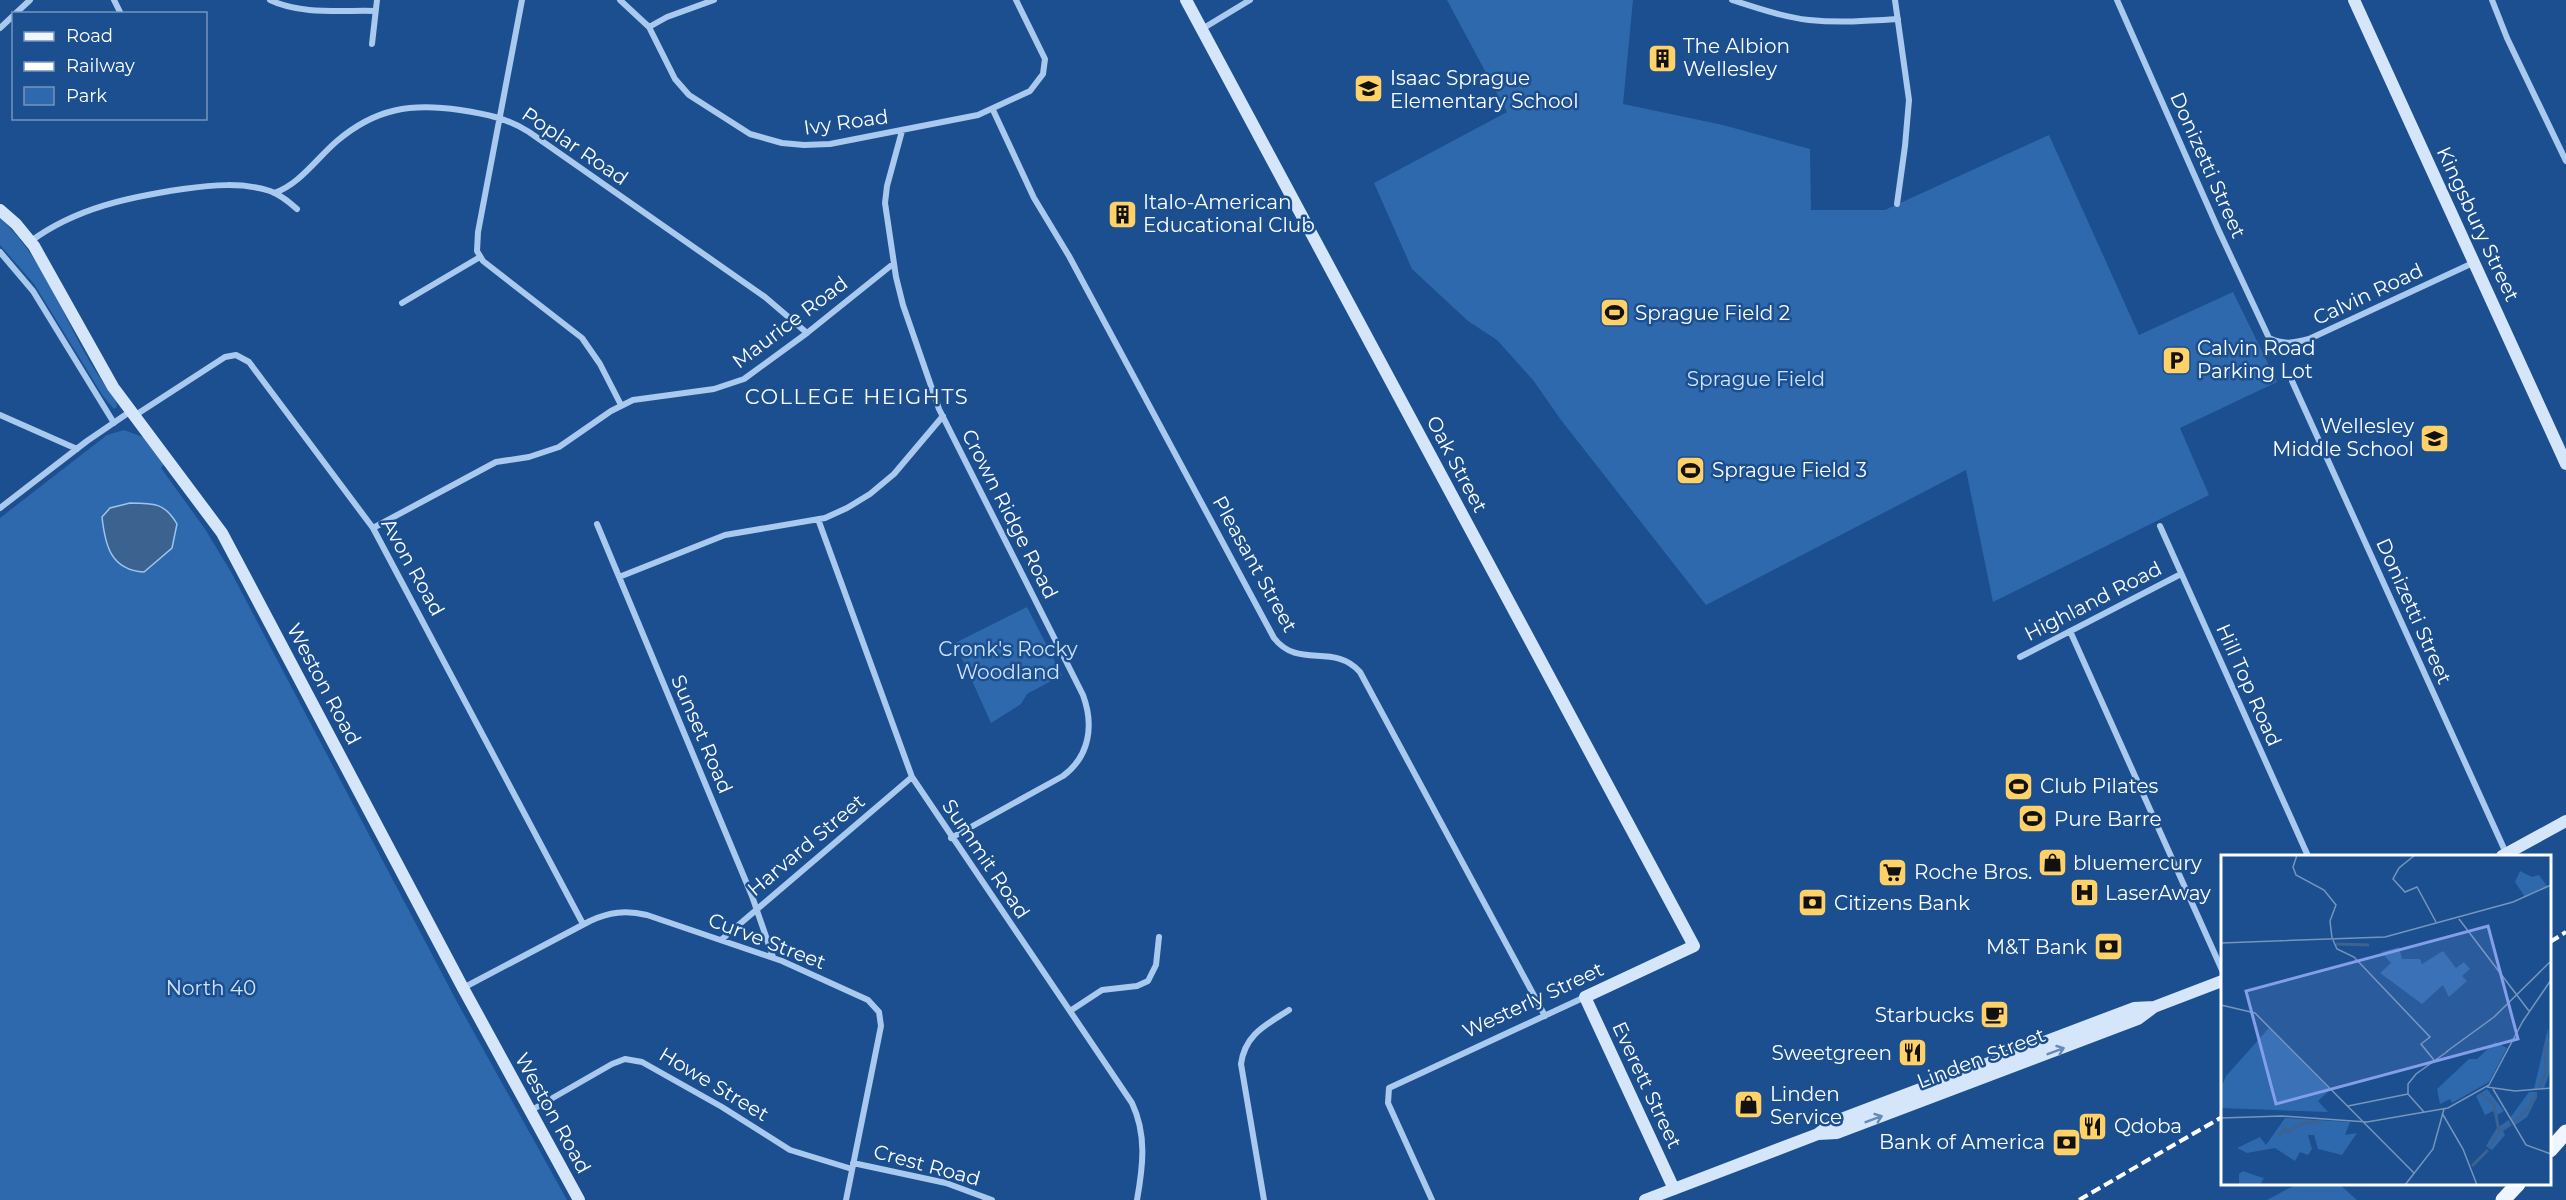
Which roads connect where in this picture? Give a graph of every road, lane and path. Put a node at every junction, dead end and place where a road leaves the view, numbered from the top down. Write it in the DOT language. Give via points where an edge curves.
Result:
graph roads {
  1 [pos="30,0"];
  2 [pos="270,0"];
  3 [pos="377,0"];
  4 [pos="522,0"];
  5 [pos="620,0"];
  6 [pos="714,0"];
  7 [pos="1016,0"];
  8 [pos="1186,0"];
  9 [pos="1250,0"];
  10 [pos="1732,0"];
  11 [pos="1895,0"];
  12 [pos="2117,0"];
  13 [pos="2354,0"];
  14 [pos="2492,0"];
  15 [pos="375,11"];
  16 [pos="16,12"];
  17 [pos="12,16"];
  18 [pos="1898,19"];
  19 [pos="649,27"];
  20 [pos="0,28"];
  21 [pos="1202,30"];
  22 [pos="372,45"];
  23 [pos="993,110"];
  24 [pos="500,117"];
  25 [pos="902,131"];
  26 [pos="2566,161"];
  27 [pos="274,192"];
  28 [pos="1897,204"];
  29 [pos="297,209"];
  30 [pos="0,210"];
  31 [pos="31,241"];
  32 [pos="0,252"];
  33 [pos="480,257"];
  34 [pos="2475,262"];
  35 [pos="893,264"];
  36 [pos="402,303"];
  37 [pos="807,333"];
  38 [pos="2272,340"];
  39 [pos="2292,381"];
  40 [pos="621,405"];
  41 [pos="132,413"];
  42 [pos="0,415"];
  43 [pos="943,416"];
  44 [pos="114,423"];
  45 [pos="77,448"];
  46 [pos="2566,464"];
  47 [pos="0,508"];
  48 [pos="818,519"];
  49 [pos="597,524"];
  50 [pos="2160,526"];
  51 [pos="373,528"];
  52 [pos="2181,574"];
  53 [pos="619,577"];
  54 [pos="2070,632"];
  55 [pos="2020,657"];
  56 [pos="912,777"];
  57 [pos="2566,820"];
  58 [pos="951,838"];
  59 [pos="2308,855"];
  60 [pos="2504,855"];
  61 [pos="756,908"];
  62 [pos="583,924"];
  63 [pos="1160,937"];
  64 [pos="721,940"];
  65 [pos="1694,946"];
  66 [pos="773,957"];
  67 [pos="2221,966"];
  68 [pos="2221,982"];
  69 [pos="463,988"];
  70 [pos="1585,997"];
  71 [pos="1289,1010"];
  72 [pos="1070,1011"];
  73 [pos="1545,1016"];
  74 [pos="530,1112"];
  75 [pos="2566,1132"];
  76 [pos="2551,1148"];
  77 [pos="853,1166"];
  78 [pos="2517,1185"];
  79 [pos="1674,1189"];
  80 [pos="579,1200"];
  81 [pos="846,1200"];
  82 [pos="992,1200"];
  83 [pos="1137,1200"];
  84 [pos="1264,1200"];
  85 [pos="1432,1200"];
  86 [pos="1645,1200"];
  87 [pos="2503,1200"];
  1 -- 16 [label="street"];
  2 -- 15 [label="street" via="303,9"];
  3 -- 15 [label="street"];
  4 -- 24 [label="street"];
  5 -- 19 [label="street, Ivy Road"];
  6 -- 19 [label="street"];
  7 -- 23 [label="street, Ivy Road" via="1046,67 1033,88"];
  8 -- 21 [label="street, Oak Street"];
  9 -- 21 [label="street"];
  10 -- 18 [label="street" via="1808,20"];
  11 -- 18 [label="street"];
  12 -- 38 [label="street, Donizetti Street" via="2218,231"];
  13 -- 34 [label="street, Kingsbury Street"];
  14 -- 26 [label="street"];
  15 -- 22 [label="street"];
  17 -- 20 [label="street"];
  18 -- 28 [label="street" via="1909,100"];
  19 -- 25 [label="street, Ivy Road" via="685,91 755,136 813,145"];
  21 -- 65 [label="street, Oak Street"];
  23 -- 25 [label="street, Ivy Road"];
  23 -- 73 [label="street, Pleasant Street" via="1034,198 1271,632 1281,647 1291,652 1338,657 1360,672"];
  24 -- 27 [label="street, Poplar Road" via="429,106 389,111 342,136 290,185"];
  24 -- 33 [label="street" via="477,237"];
  24 -- 37 [label="street, Poplar Road" via="529,132 726,269 786,312"];
  25 -- 35 [label="street, Crown Ridge Road" via="885,197"];
  27 -- 29 [label="street"];
  27 -- 31 [label="street" via="220,185 136,197 76,215"];
  30 -- 31 [label="street, Weston Road"];
  31 -- 41 [label="street, Weston Road" via="96,359"];
  32 -- 44 [label="street" via="33,291"];
  33 -- 36 [label="street"];
  33 -- 40 [label="street" via="582,338"];
  34 -- 38 [label="street, Calvin Road" via="2309,339 2289,344"];
  34 -- 46 [label="street, Kingsbury Street"];
  35 -- 37 [label="street, Maurice Road"];
  35 -- 43 [label="street, Crown Ridge Road" via="903,305"];
  37 -- 40 [label="street, Maurice Road" via="733,384 646,396"];
  39 -- 60 [label="street, Donizetti Street"];
  40 -- 51 [label="street, Maurice Road" via="559,447 496,462"];
  41 -- 44 [label="street"];
  41 -- 51 [label="street, Avon Road" via="220,360 232,355 243,357"];
  41 -- 69 [label="street, Weston Road" via="222,533"];
  42 -- 45 [label="street"];
  43 -- 48 [label="street" via="886,481 847,508"];
  43 -- 58 [label="street, Crown Ridge Road" via="1083,695 1089,728 1082,756 1069,772"];
  44 -- 45 [label="street"];
  45 -- 47 [label="street"];
  48 -- 53 [label="street" via="725,535"];
  48 -- 56 [label="street, Summit Road"];
  49 -- 53 [label="street, Sunset Road"];
  50 -- 52 [label="street, Hill Top Road"];
  51 -- 62 [label="street, Avon Road"];
  52 -- 54 [label="street, Highland Road"];
  52 -- 59 [label="street, Hill Top Road"];
  53 -- 61 [label="street, Sunset Road"];
  54 -- 55 [label="street, Highland Road"];
  54 -- 67 [label="street"];
  56 -- 58 [label="street, Summit Road"];
  56 -- 61 [label="street, Harvard Street"];
  57 -- 60 [label="street"];
  58 -- 72 [label="street, Summit Road"];
  61 -- 64 [label="street, Harvard Street"];
  61 -- 66 [label="street, Sunset Road"];
  62 -- 64 [label="street, Curve Street" via="609,914 635,912"];
  62 -- 69 [label="street, Curve Street"];
  63 -- 72 [label="street" via="1155,970 1148,981 1102,990"];
  64 -- 66 [label="street, Curve Street"];
  65 -- 70 [label="street, Westerly Street"];
  66 -- 77 [label="street, Curve Street" via="868,999 879,1012 881,1026"];
  68 -- 79 [label="street, Linden Street" via="2154,1007 2143,1017 2117,1028 1837,1133 1818,1134"];
  69 -- 74 [label="street, Weston Road"];
  70 -- 73 [label="street, Westerly Street"];
  70 -- 79 [label="street, Everett Street"];
  71 -- 84 [label="street" via="1250,1037 1241,1064"];
  72 -- 83 [label="street, Summit Road" via="1125,1091 1138,1119 1143,1158"];
  73 -- 85 [label="street, Westerly Street" via="1389,1088 1390,1106"];
  74 -- 77 [label="street, Howe Street" via="612,1064 633,1059 722,1107 790,1150"];
  74 -- 80 [label="street, Weston Road"];
  75 -- 76 [label="main road"];
  77 -- 81 [label="street, Curve Street"];
  77 -- 82 [label="street, Crest Road" via="933,1179"];
  78 -- 87 [label="main road"];
  79 -- 86 [label="street, Linden Street"];
}
